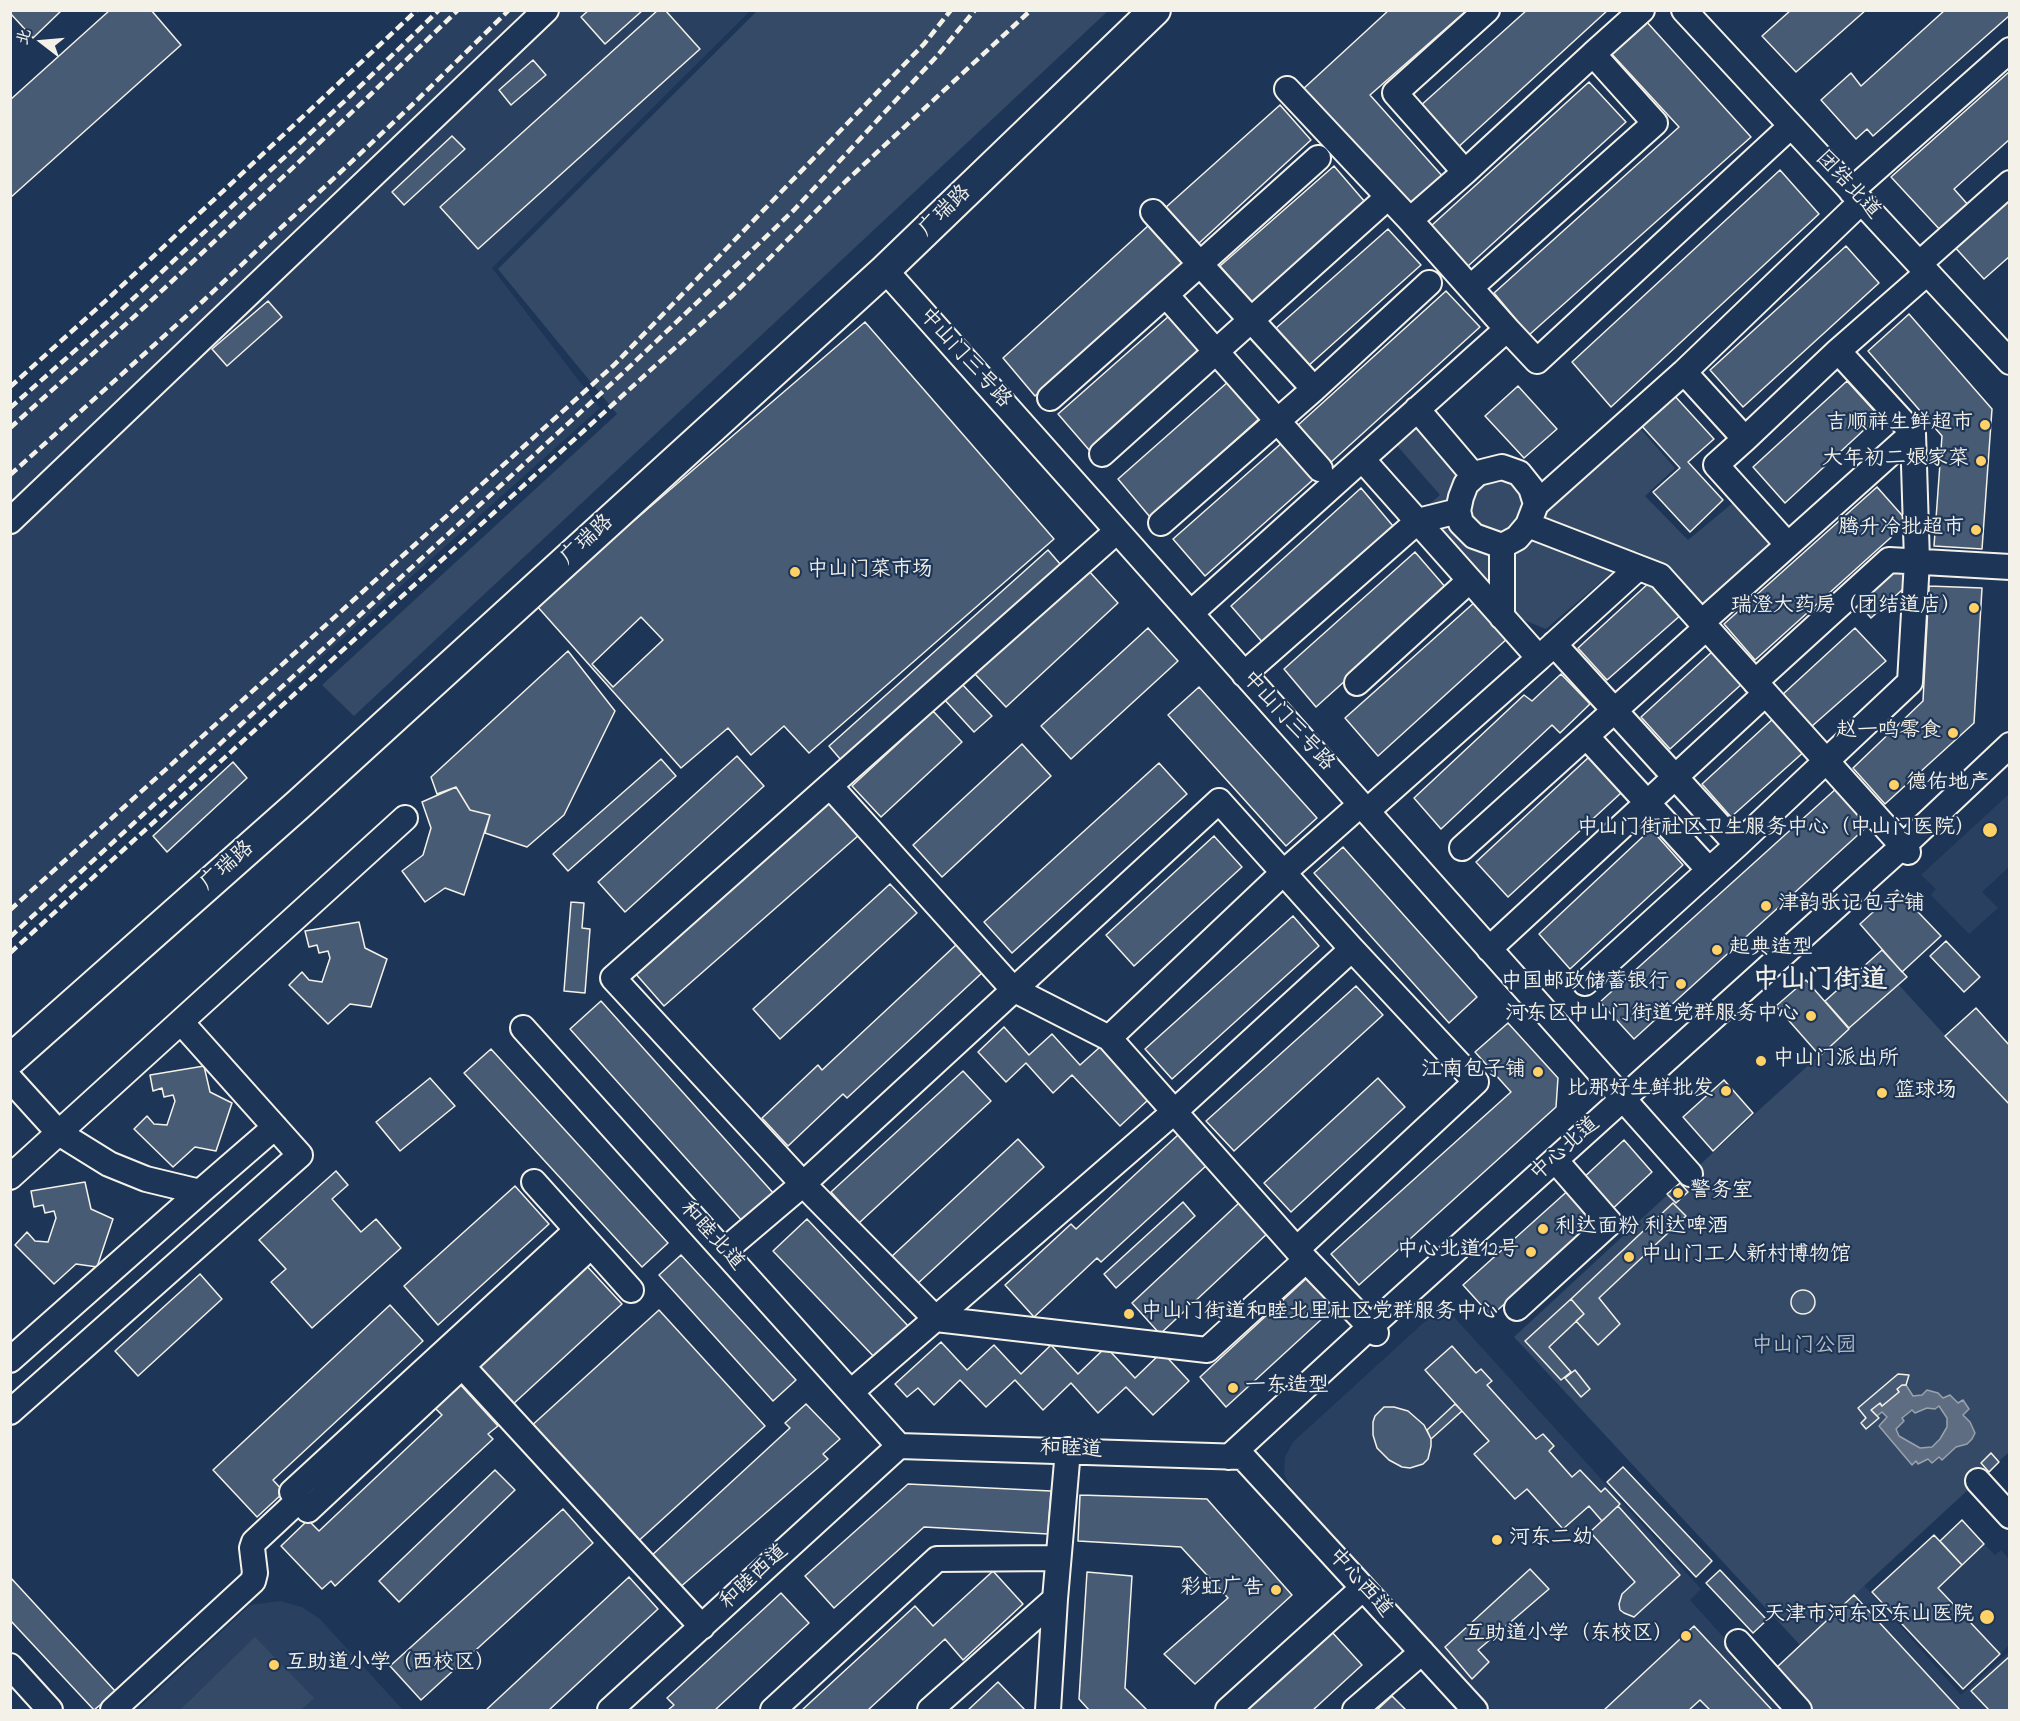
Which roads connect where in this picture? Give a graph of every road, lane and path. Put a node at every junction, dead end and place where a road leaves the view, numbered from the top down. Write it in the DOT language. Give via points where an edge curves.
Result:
graph roads {
  1 [pos="546,10"];
  2 [pos="1155,10"];
  3 [pos="1487,10"];
  4 [pos="1642,10"];
  5 [pos="1684,10"];
  6 [pos="2010,50"];
  7 [pos="1593,54"];
  8 [pos="1287,88"];
  9 [pos="1791,126"];
  10 [pos="1318,158"];
  11 [pos="1465,172"];
  12 [pos="2010,183"];
  13 [pos="1388,197"];
  14 [pos="1856,197"];
  15 [pos="1154,212"];
  16 [pos="1410,220"];
  17 [pos="1200,264"];
  18 [pos="1923,269"];
  19 [pos="885,270"];
  20 [pos="1429,283"];
  21 [pos="1471,287"];
  22 [pos="1166,295"];
  23 [pos="1252,320"];
  24 [pos="1507,329"];
  25 [pos="1838,351"];
  26 [pos="1217,352"];
  27 [pos="2010,362"];
  28 [pos="1684,372"];
  29 [pos="1314,389"];
  30 [pos="1050,398"];
  31 [pos="1417,409"];
  32 [pos="1278,422"];
  33 [pos="1913,433"];
  34 [pos="1745,439"];
  35 [pos="1102,454"];
  36 [pos="1362,459"];
  37 [pos="1320,469"];
  38 [pos="1474,476"];
  39 [pos="1458,511"];
  40 [pos="1532,514"];
  41 [pos="10,521"];
  42 [pos="1418,521"];
  43 [pos="1161,523"];
  44 [pos="1117,531"];
  45 [pos="1788,545"];
  46 [pos="1502,546"];
  47 [pos="1917,561"];
  48 [pos="2010,567"];
  49 [pos="1638,568"];
  50 [pos="1469,581"];
  51 [pos="1191,613"];
  52 [pos="1502,617"];
  53 [pos="1704,625"];
  54 [pos="1546,651"];
  55 [pos="1244,674"];
  56 [pos="1357,683"];
  57 [pos="1760,688"];
  58 [pos="1614,710"];
  59 [pos="1586,736"];
  60 [pos="2010,745"];
  61 [pos="2010,758"];
  62 [pos="1826,762"];
  63 [pos="1676,777"];
  64 [pos="830,786"];
  65 [pos="1647,803"];
  66 [pos="1364,808"];
  67 [pos="405,818"];
  68 [pos="1737,845"];
  69 [pos="1462,848"];
  70 [pos="1905,849"];
  71 [pos="1709,870"];
  72 [pos="1283,873"];
  73 [pos="1352,949"];
  74 [pos="1489,949"];
  75 [pos="1585,983"];
  76 [pos="1013,989"];
  77 [pos="181,1022"];
  78 [pos="523,1028"];
  79 [pos="1109,1038"];
  80 [pos="10,1060"];
  81 [pos="10,1079"];
  82 [pos="1626,1102"];
  83 [pos="1175,1111"];
  84 [pos="274,1126"];
  85 [pos="59,1133"];
  86 [pos="1558,1164"];
  87 [pos="1690,1174"];
  88 [pos="10,1177"];
  89 [pos="534,1182"];
  90 [pos="803,1184"];
  91 [pos="200,1192"];
  92 [pos="584,1238"];
  93 [pos="724,1251"];
  94 [pos="1302,1255"];
  95 [pos="631,1290"];
  96 [pos="1517,1308"];
  97 [pos="936,1319"];
  98 [pos="1373,1330"];
  99 [pos="455,1357"];
  100 [pos="10,1360"];
  101 [pos="851,1392"];
  102 [pos="10,1412"];
  103 [pos="899,1446"];
  104 [pos="1068,1450"];
  105 [pos="1236,1457"];
  106 [pos="1978,1481"];
  107 [pos="2010,1516"];
  108 [pos="1058,1558"];
  109 [pos="1359,1592"];
  110 [pos="1055,1599"];
  111 [pos="702,1627"];
  112 [pos="1738,1642"];
  113 [pos="1418,1656"];
  114 [pos="10,1666"];
  115 [pos="10,1682"];
  116 [pos="36,1710"];
  117 [pos="50,1710"];
  118 [pos="113,1710"];
  119 [pos="610,1710"];
  120 [pos="773,1710"];
  121 [pos="930,1710"];
  122 [pos="1048,1710"];
  123 [pos="1228,1710"];
  124 [pos="1355,1710"];
  125 [pos="1461,1710"];
  126 [pos="1475,1710"];
  127 [pos="1799,1710"];
  1 -- 41 [label="street"];
  2 -- 19 [label="main road, 广瑞路"];
  3 -- 11 [label="street" via="1395,93"];
  4 -- 7 [label="street"];
  5 -- 9 [label="street, 团结北道"];
  6 -- 14 [label="street"];
  7 -- 11 [label="street"];
  7 -- 21 [label="street" via="1655,123"];
  8 -- 13 [label="street"];
  9 -- 14 [label="street, 团结北道"];
  9 -- 24 [label="street" via="1537,361"];
  10 -- 17 [label="street"];
  11 -- 16 [label="street"];
  12 -- 18 [label="street"];
  13 -- 16 [label="street"];
  13 -- 23 [label="street"];
  14 -- 18 [label="street, 团结北道"];
  14 -- 28 [label="street"];
  15 -- 17 [label="street"];
  16 -- 21 [label="street"];
  17 -- 22 [label="street"];
  17 -- 23 [label="street"];
  18 -- 25 [label="street"];
  18 -- 27 [label="street, 团结北道"];
  19 -- 44 [label="street, 中山门三号路"];
  19 -- 80 [label="main road, 广瑞路" via="299,804"];
  20 -- 29 [label="street"];
  21 -- 24 [label="street"];
  22 -- 26 [label="street"];
  22 -- 30 [label="street"];
  23 -- 26 [label="street"];
  23 -- 29 [label="street"];
  24 -- 31 [label="street"];
  25 -- 33 [label="street"];
  25 -- 34 [label="street"];
  26 -- 32 [label="street"];
  26 -- 35 [label="street"];
  28 -- 34 [label="street"];
  28 -- 40 [label="street"];
  29 -- 32 [label="street"];
  31 -- 36 [label="street"];
  31 -- 38 [label="street"];
  32 -- 37 [label="street"];
  32 -- 43 [label="street"];
  33 -- 45 [label="street"];
  33 -- 47 [label="street"];
  34 -- 45 [label="street" via="1716,465"];
  36 -- 42 [label="street"];
  36 -- 51 [label="street"];
  38 -- 39 [label="street" via="1466,484"];
  38 -- 40 [label="street" via="1502,467 1519,472 1531,488"];
  39 -- 42 [label="street"];
  39 -- 46 [label="street" via="1461,523 1474,536"];
  40 -- 46 [label="street" via="1517,538"];
  40 -- 49 [label="street"];
  42 -- 50 [label="street"];
  42 -- 55 [label="street"];
  44 -- 51 [label="street, 中山门三号路"];
  44 -- 64 [label="street"];
  45 -- 53 [label="street"];
  46 -- 52 [label="street"];
  47 -- 48 [label="street"];
  47 -- 57 [label="street" via="1889,560"];
  47 -- 62 [label="street" via="1910,682"];
  49 -- 53 [label="street" via="1660,576"];
  49 -- 54 [label="street"];
  50 -- 52 [label="street"];
  50 -- 56 [label="street"];
  51 -- 55 [label="street, 中山门三号路"];
  52 -- 54 [label="street"];
  53 -- 57 [label="street"];
  53 -- 58 [label="street"];
  54 -- 58 [label="street"];
  54 -- 66 [label="street"];
  55 -- 66 [label="street, 中山门三号路"];
  57 -- 62 [label="street"];
  57 -- 63 [label="street"];
  58 -- 59 [label="street"];
  58 -- 63 [label="street"];
  59 -- 65 [label="street"];
  59 -- 69 [label="street"];
  60 -- 70 [label="street, 中心北道"];
  61 -- 70 [label="street, 中心北道"];
  62 -- 68 [label="street"];
  62 -- 70 [label="street"];
  63 -- 65 [label="street"];
  63 -- 68 [label="street"];
  64 -- 76 [label="street"];
  64 -- 90 [label="street" via="613,978"];
  65 -- 71 [label="street"];
  65 -- 74 [label="street"];
  66 -- 72 [label="street"];
  66 -- 74 [label="street, 中山门三号路"];
  67 -- 77 [label="street"];
  68 -- 71 [label="street"];
  70 -- 82 [label="street, 中心北道"];
  71 -- 75 [label="street"];
  72 -- 73 [label="street"];
  72 -- 76 [label="street" via="1219,801"];
  72 -- 79 [label="street"];
  73 -- 83 [label="street"];
  73 -- 94 [label="street" via="1476,1082"];
  74 -- 82 [label="street, 中山门三号路"];
  76 -- 79 [label="street"];
  76 -- 90 [label="street"];
  77 -- 84 [label="street"];
  77 -- 85 [label="street"];
  78 -- 93 [label="street, 和睦北道"];
  79 -- 83 [label="street"];
  81 -- 85 [label="street"];
  82 -- 86 [label="street, 中心北道"];
  82 -- 87 [label="street, 中山门三号路"];
  83 -- 94 [label="street"];
  83 -- 97 [label="street"];
  84 -- 91 [label="street"];
  84 -- 102 [label="street" via="300,1155"];
  85 -- 88 [label="street"];
  85 -- 91 [label="street" via="109,1164 146,1179"];
  86 -- 96 [label="street" via="1610,1223"];
  86 -- 98 [label="street, 中心北道"];
  89 -- 92 [label="street"];
  90 -- 93 [label="street"];
  90 -- 97 [label="street"];
  91 -- 100 [label="street"];
  92 -- 95 [label="street"];
  92 -- 99 [label="street"];
  93 -- 101 [label="street, 和睦北道"];
  94 -- 97 [label="street" via="1207,1350"];
  94 -- 98 [label="street"];
  97 -- 101 [label="street"];
  98 -- 105 [label="street, 中心北道"];
  99 -- 111 [label="street"];
  99 -- 118 [label="street" via="308,1510 298,1500 254,1542 253,1581"];
  101 -- 103 [label="street, 和睦北道"];
  103 -- 104 [label="street, 和睦道"];
  103 -- 111 [label="street, 和睦西道"];
  104 -- 105 [label="street, 和睦道"];
  104 -- 108 [label="street"];
  105 -- 109 [label="street, 中心西道"];
  106 -- 107 [label="street"];
  108 -- 110 [label="street"];
  108 -- 120 [label="street" via="937,1559"];
  109 -- 113 [label="street, 中心西道"];
  109 -- 123 [label="street"];
  110 -- 121 [label="street"];
  110 -- 122 [label="street"];
  111 -- 119 [label="street, 和睦西道"];
  112 -- 127 [label="street"];
  113 -- 124 [label="street"];
  113 -- 125 [label="street, 中心西道"];
  113 -- 126 [label="street, 中心西道"];
  114 -- 117 [label="street"];
  115 -- 116 [label="street"];
}
